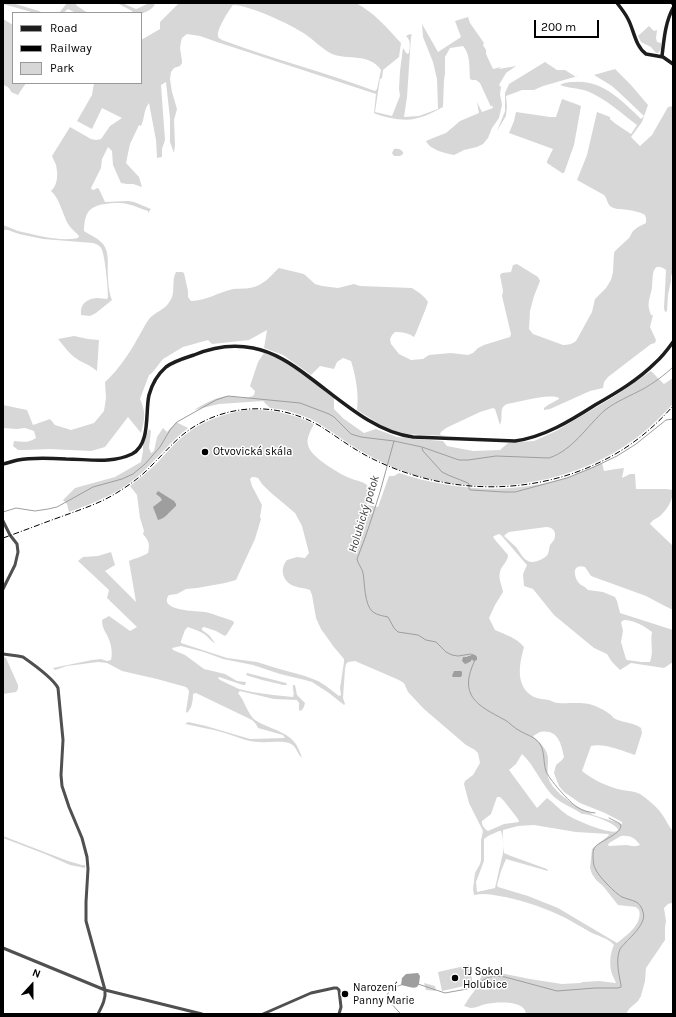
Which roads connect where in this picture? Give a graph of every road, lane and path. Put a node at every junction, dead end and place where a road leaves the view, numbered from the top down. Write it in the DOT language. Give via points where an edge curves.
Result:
graph roads {
  1 [pos="617,3"];
  2 [pos="673,8"];
  3 [pos="662,56"];
  4 [pos="673,64"];
  5 [pos="673,342"];
  6 [pos="3,464"];
  7 [pos="3,521"];
  8 [pos="3,589"];
  9 [pos="3,654"];
  10 [pos="3,948"];
  11 [pos="105,990"];
  12 [pos="98,1014"];
  13 [pos="202,1014"];
  14 [pos="262,1014"];
  15 [pos="339,1014"];
  1 -- 3 [label="main road" via="628,18 646,54"];
  2 -- 3 [label="main road" via="666,24"];
  3 -- 4 [label="main road"];
  5 -- 6 [label="main road" via="655,364 612,395 550,431 514,441 396,434 358,414 297,368 275,355 248,347 220,347 172,363 159,375 149,395 143,439 132,454 105,460 31,459"];
  7 -- 8 [label="street" via="17,544 18,552 15,565"];
  9 -- 11 [label="street" via="23,657 53,680 58,688 63,740 62,786 82,838 88,869 86,921"];
  10 -- 11 [label="street"];
  11 -- 12 [label="street" via="104,1002"];
  11 -- 13 [label="street"];
  14 -- 15 [label="street" via="310,993 337,988 341,1007"];
}
